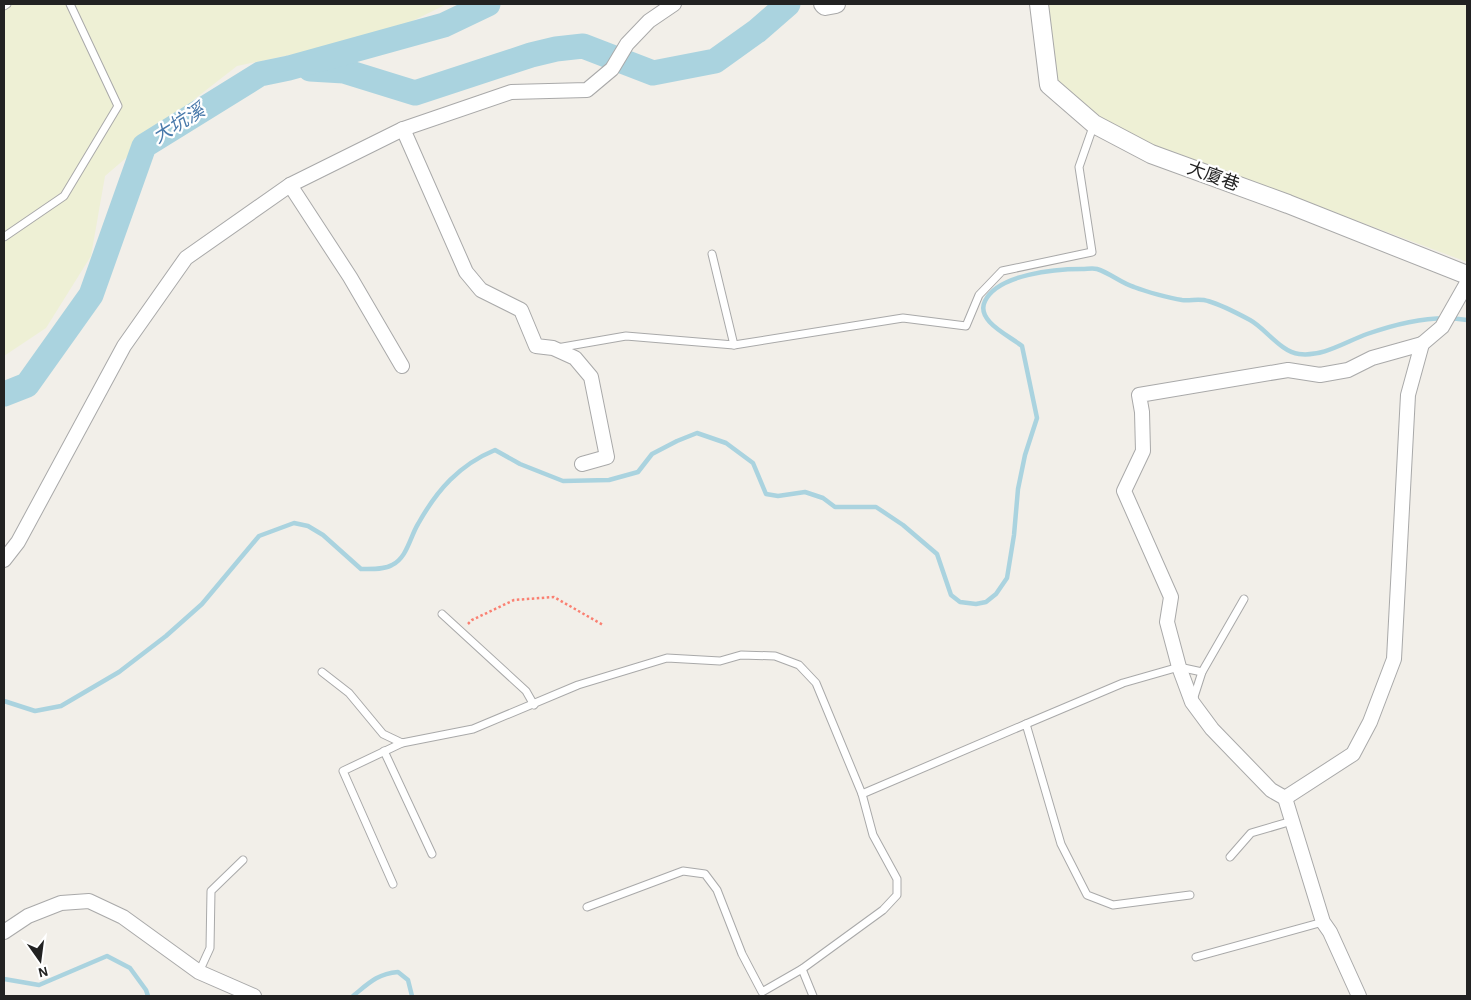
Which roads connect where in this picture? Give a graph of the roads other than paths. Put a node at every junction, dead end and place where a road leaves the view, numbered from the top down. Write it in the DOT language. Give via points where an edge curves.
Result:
graph roads {
  1 [pos="7,4"];
  2 [pos="70,4"];
  3 [pos="674,4"];
  4 [pos="1040,4"];
  5 [pos="4,6"];
  6 [pos="1094,124"];
  7 [pos="403,129"];
  8 [pos="290,185"];
  9 [pos="4,237"];
  10 [pos="712,254"];
  11 [pos="1467,275"];
  12 [pos="1467,283"];
  13 [pos="1422,344"];
  14 [pos="734,345"];
  15 [pos="553,348"];
  16 [pos="402,366"];
  17 [pos="582,464"];
  18 [pos="4,560"];
  19 [pos="1244,599"];
  20 [pos="442,614"];
  21 [pos="1179,667"];
  22 [pos="322,672"];
  23 [pos="1202,672"];
  24 [pos="1192,702"];
  25 [pos="534,705"];
  26 [pos="1026,724"];
  27 [pos="402,743"];
  28 [pos="384,751"];
  29 [pos="862,794"];
  30 [pos="1285,798"];
  31 [pos="1292,821"];
  32 [pos="432,854"];
  33 [pos="1230,857"];
  34 [pos="243,860"];
  35 [pos="393,884"];
  36 [pos="1190,895"];
  37 [pos="587,907"];
  38 [pos="1323,922"];
  39 [pos="4,932"];
  40 [pos="1196,957"];
  41 [pos="802,969"];
  42 [pos="199,972"];
  43 [pos="760,994"];
  44 [pos="254,996"];
  45 [pos="812,996"];
  46 [pos="1358,996"];
  1 -- 5 [label="lane"];
  2 -- 9 [label="lane" via="118,106 64,196"];
  3 -- 7 [label="street" via="649,21 627,44 612,69 587,90 512,92"];
  4 -- 6 [label="street, 大廈巷" via="1049,85"];
  6 -- 11 [label="street, 大廈巷" via="1151,154"];
  6 -- 14 [label="lane" via="1079,167 1092,252 1002,271 979,295 966,326 904,318"];
  7 -- 8 [label="street"];
  7 -- 15 [label="street" via="466,272 481,290 521,310 536,346"];
  8 -- 16 [label="street" via="350,277"];
  8 -- 18 [label="street" via="186,258 124,346 18,542"];
  10 -- 14 [label="lane"];
  12 -- 13 [label="street" via="1442,327"];
  13 -- 21 [label="street" via="1330,374 1288,370 1139,395 1143,451 1124,491 1171,597 1167,622"];
  13 -- 30 [label="street" via="1408,395 1394,659 1370,722 1353,754"];
  14 -- 15 [label="lane" via="626,336"];
  15 -- 17 [label="street" via="575,358 591,377 607,457"];
  19 -- 23 [label="lane"];
  20 -- 25 [label="lane" via="526,691"];
  21 -- 23 [label="lane"];
  21 -- 24 [label="street"];
  21 -- 26 [label="lane" via="1123,684"];
  22 -- 27 [label="lane" via="349,693 383,734"];
  23 -- 24 [label="lane"];
  24 -- 30 [label="street" via="1212,729 1271,790"];
  25 -- 27 [label="lane" via="474,730"];
  25 -- 29 [label="lane" via="578,685 667,658 720,661 741,655 775,656 799,665 816,683"];
  26 -- 29 [label="lane"];
  26 -- 36 [label="lane" via="1061,844 1087,895 1113,905"];
  27 -- 28 [label="lane"];
  28 -- 32 [label="lane"];
  28 -- 35 [label="lane" via="343,771"];
  29 -- 41 [label="lane" via="873,835 897,879 897,894 883,910"];
  30 -- 31 [label="street"];
  31 -- 33 [label="lane" via="1252,833"];
  31 -- 38 [label="street"];
  34 -- 42 [label="lane" via="212,891 210,948"];
  37 -- 43 [label="lane" via="684,871 706,874 717,890"];
  38 -- 40 [label="lane"];
  38 -- 46 [label="street"];
  39 -- 42 [label="street" via="28,916 60,903 89,901 124,917"];
  41 -- 43 [label="lane"];
  41 -- 45 [label="lane"];
  42 -- 44 [label="street"];
}
